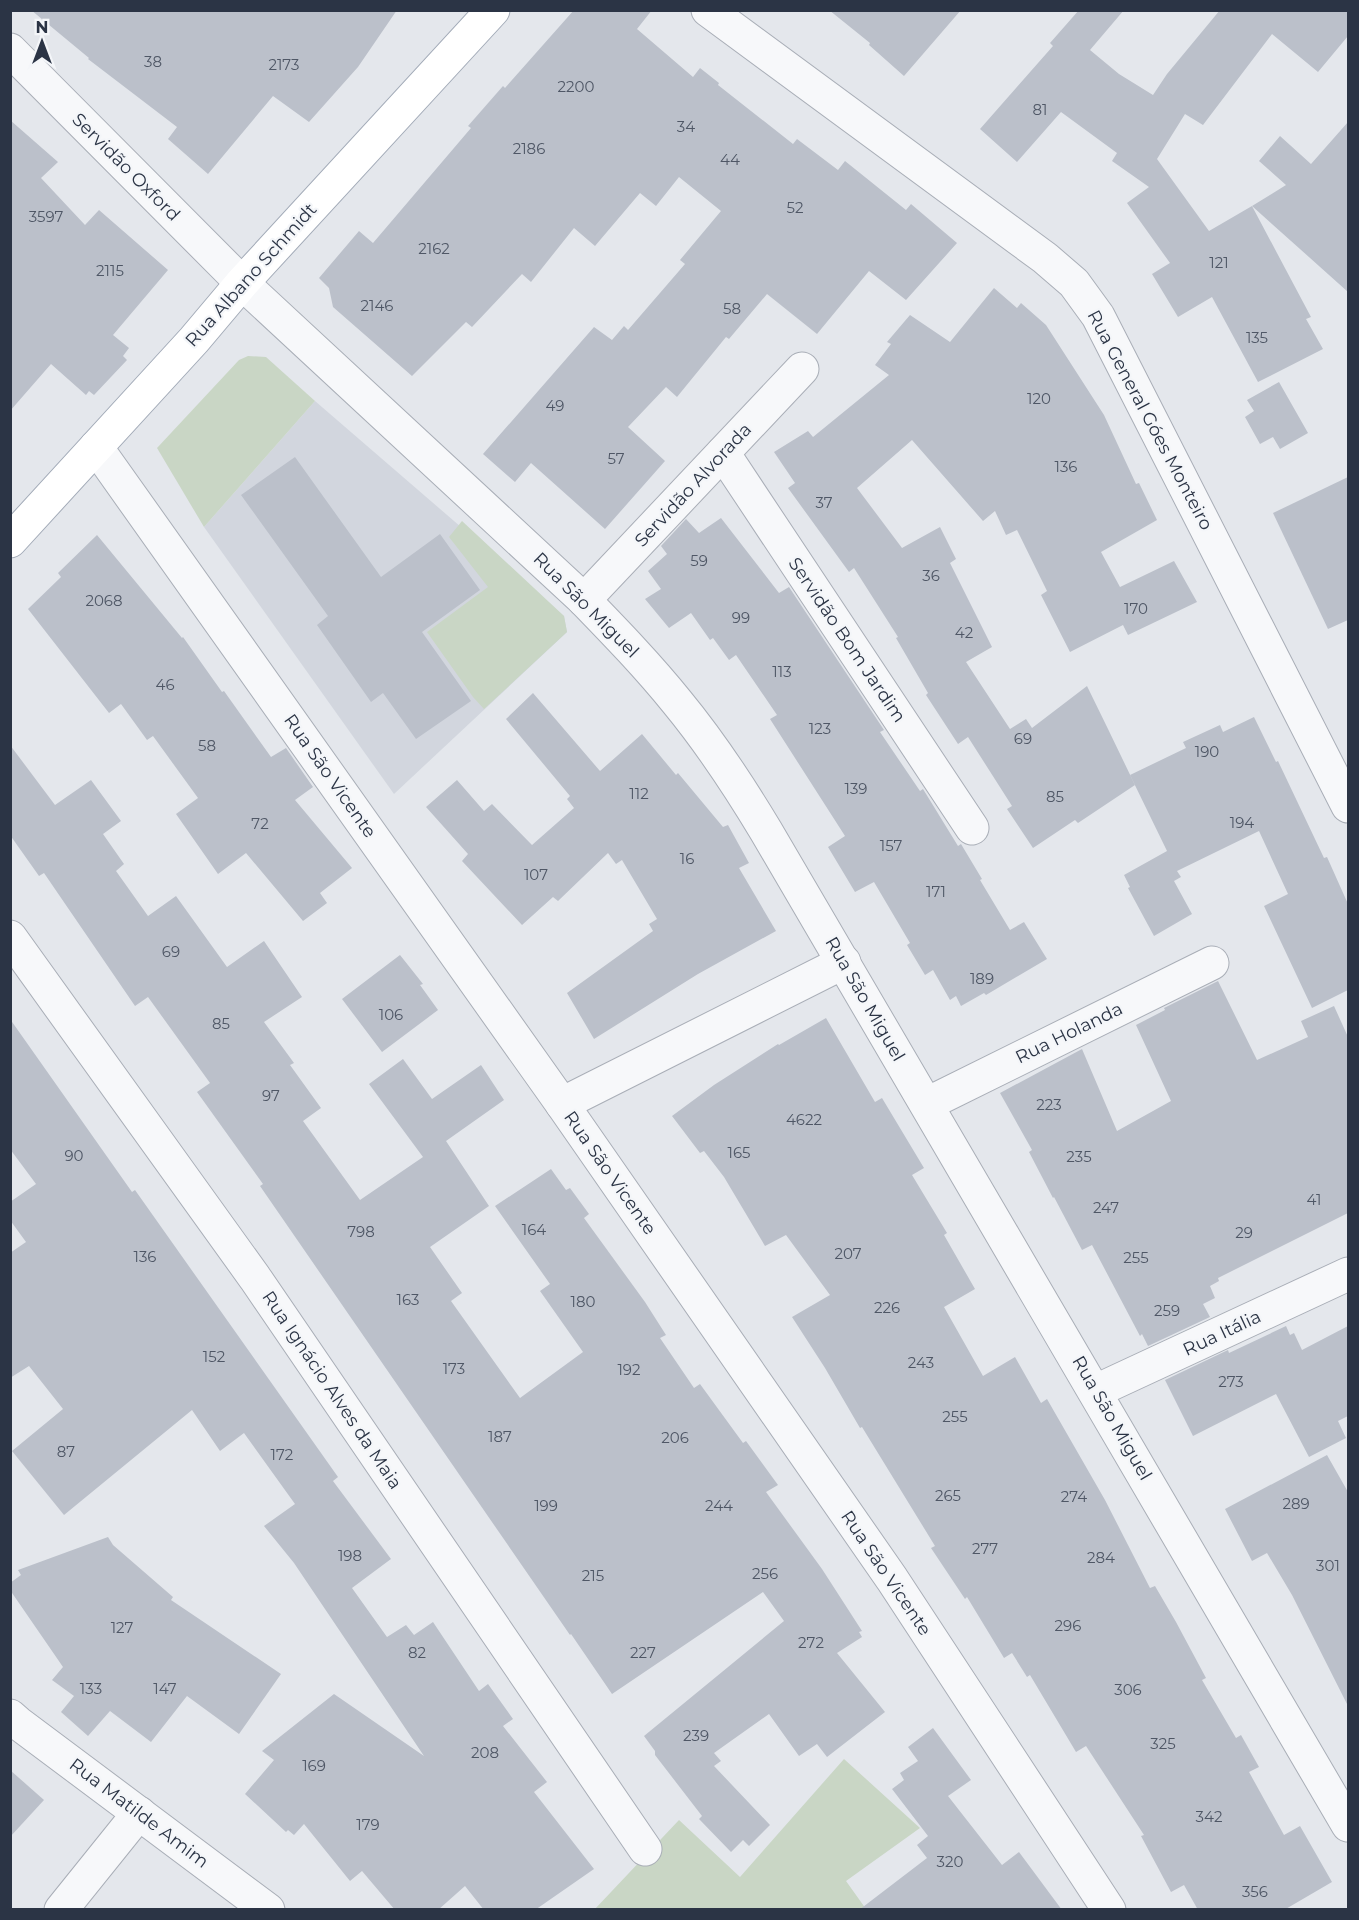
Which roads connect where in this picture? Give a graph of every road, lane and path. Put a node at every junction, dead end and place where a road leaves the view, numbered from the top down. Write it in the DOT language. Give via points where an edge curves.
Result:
graph roads {
  1 [pos="493,10"];
  2 [pos="708,10"];
  3 [pos="10,50"];
  4 [pos="242,283"];
  5 [pos="802,369"];
  6 [pos="96,447"];
  7 [pos="723,453"];
  8 [pos="10,541"];
  9 [pos="584,600"];
  10 [pos="1348,806"];
  11 [pos="972,828"];
  12 [pos="10,937"];
  13 [pos="844,962"];
  14 [pos="1212,963"];
  15 [pos="562,1104"];
  16 [pos="927,1104"];
  17 [pos="1348,1274"];
  18 [pos="1096,1391"];
  19 [pos="10,1716"];
  20 [pos="1339,1784"];
  21 [pos="139,1813"];
  22 [pos="1348,1825"];
  23 [pos="645,1849"];
  24 [pos="61,1910"];
  25 [pos="268,1910"];
  26 [pos="1109,1910"];
  1 -- 4 [label="main road, Rua Albano Schmidt"];
  2 -- 10 [label="street, Rua General Góes Monteiro" via="1074,283 1098,316"];
  3 -- 4 [label="street, Servidão Oxford"];
  4 -- 6 [label="main road, Rua Albano Schmidt"];
  4 -- 9 [label="street, Rua São Miguel"];
  5 -- 7 [label="street, Servidão Alvorada"];
  6 -- 8 [label="main road, Rua Albano Schmidt"];
  6 -- 15 [label="street, Rua São Vicente"];
  7 -- 9 [label="street, Servidão Alvorada"];
  7 -- 11 [label="street, Servidão Bom Jardim"];
  9 -- 13 [label="street, Rua São Miguel" via="678,703 732,776"];
  12 -- 23 [label="street, Rua Ignácio Alves da Maia" via="255,1278"];
  13 -- 15 [label="street"];
  13 -- 16 [label="street, Rua São Miguel"];
  14 -- 16 [label="street, Rua Holanda"];
  15 -- 26 [label="street, Rua São Vicente" via="892,1579"];
  16 -- 18 [label="street, Rua São Miguel"];
  17 -- 18 [label="street, Rua Itália"];
  18 -- 20 [label="street, Rua São Miguel"];
  19 -- 21 [label="street, Rua Matilde Amim"];
  20 -- 22 [label="street, Rua São Miguel"];
  21 -- 24 [label="street"];
  21 -- 25 [label="street, Rua Matilde Amim"];
}
